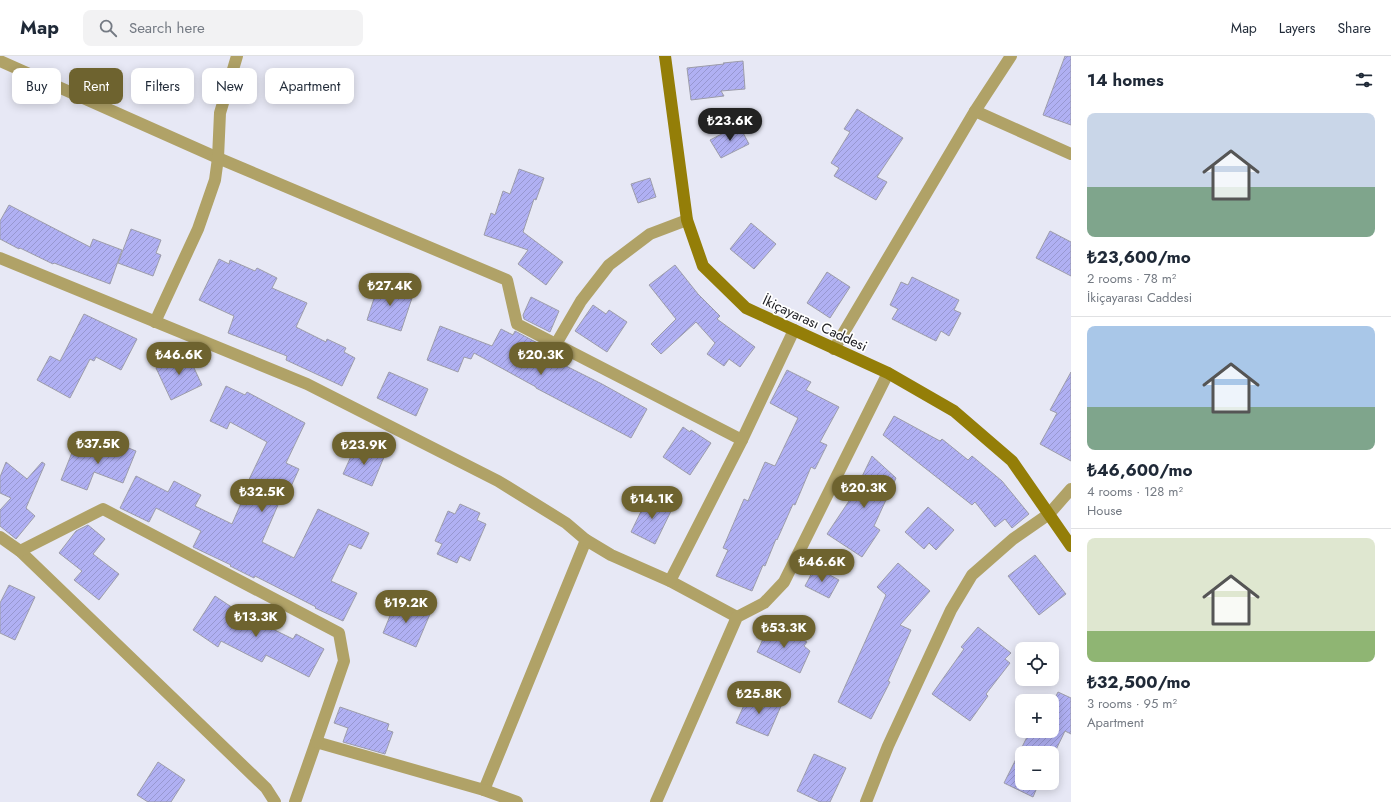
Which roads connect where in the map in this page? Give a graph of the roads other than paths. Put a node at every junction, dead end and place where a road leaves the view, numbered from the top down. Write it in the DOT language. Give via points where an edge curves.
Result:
graph roads {
  1 [pos="237,56"];
  2 [pos="665,56"];
  3 [pos="1011,56"];
  4 [pos="0,61"];
  5 [pos="975,111"];
  6 [pos="1071,154"];
  7 [pos="218,158"];
  8 [pos="687,220"];
  9 [pos="0,258"];
  10 [pos="155,322"];
  11 [pos="794,330"];
  12 [pos="556,344"];
  13 [pos="834,349"];
  14 [pos="888,373"];
  15 [pos="742,440"];
  16 [pos="1071,489"];
  17 [pos="1049,514"];
  18 [pos="0,537"];
  19 [pos="586,540"];
  20 [pos="1071,546"];
  21 [pos="20,552"];
  22 [pos="670,582"];
  23 [pos="737,616"];
  24 [pos="316,742"];
  25 [pos="484,790"];
  26 [pos="275,802"];
  27 [pos="295,802"];
  28 [pos="517,802"];
  29 [pos="656,802"];
  30 [pos="866,802"];
  1 -- 7 [label="street" via="220,113"];
  2 -- 8 [label="street, İkiçayarası Caddesi"];
  3 -- 5 [label="street"];
  4 -- 7 [label="street"];
  5 -- 6 [label="street"];
  5 -- 13 [label="street"];
  7 -- 10 [label="street" via="215,180 198,229"];
  7 -- 12 [label="street" via="507,280 517,324"];
  8 -- 11 [label="street, İkiçayarası Caddesi" via="703,266 746,308"];
  8 -- 12 [label="street" via="650,234 609,265 580,301"];
  9 -- 10 [label="street"];
  10 -- 19 [label="street" via="307,384 498,481 566,522"];
  11 -- 13 [label="street, İkiçayarası Caddesi"];
  11 -- 15 [label="street"];
  12 -- 15 [label="street"];
  13 -- 14 [label="street, İkiçayarası Caddesi"];
  14 -- 17 [label="street, İkiçayarası Caddesi" via="954,411 1012,460"];
  14 -- 23 [label="street" via="784,582 764,603"];
  15 -- 22 [label="street"];
  16 -- 17 [label="street"];
  17 -- 20 [label="street, İkiçayarası Caddesi"];
  17 -- 30 [label="street" via="1013,539 972,575 951,610 888,746"];
  18 -- 21 [label="street"];
  19 -- 22 [label="street" via="610,555"];
  19 -- 25 [label="street"];
  21 -- 24 [label="street" via="103,509 339,633 344,661"];
  21 -- 26 [label="street" via="266,788"];
  22 -- 23 [label="street"];
  23 -- 29 [label="street"];
  24 -- 25 [label="street"];
  24 -- 27 [label="street"];
  25 -- 28 [label="street"];
}
